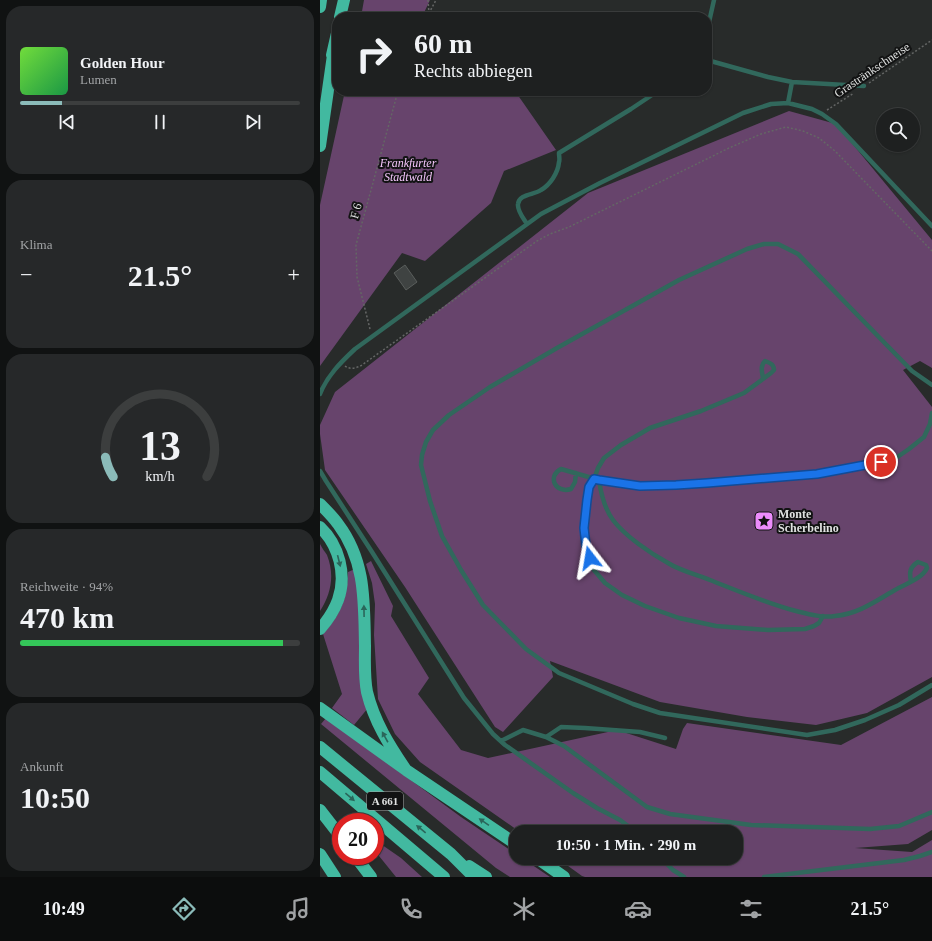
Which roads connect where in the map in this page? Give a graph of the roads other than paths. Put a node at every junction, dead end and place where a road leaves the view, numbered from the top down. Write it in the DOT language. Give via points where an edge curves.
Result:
graph roads {
  1 [pos="322,0"];
  2 [pos="344,0"];
  3 [pos="714,0"];
  4 [pos="320,7"];
  5 [pos="341,12"];
  6 [pos="711,12"];
  7 [pos="332,55"];
  8 [pos="712,61"];
  9 [pos="332,62"];
  10 [pos="792,82"];
  11 [pos="864,86"];
  12 [pos="650,96"];
  13 [pos="320,100"];
  14 [pos="788,103"];
  15 [pos="320,146"];
  16 [pos="527,224"];
  17 [pos="932,226"];
  18 [pos="763,378"];
  19 [pos="932,385"];
  20 [pos="320,394"];
  21 [pos="932,413"];
  22 [pos="320,471"];
  23 [pos="576,473"];
  24 [pos="596,480"];
  25 [pos="320,504"];
  26 [pos="320,527"];
  27 [pos="911,581"];
  28 [pos="823,616"];
  29 [pos="320,629"];
  30 [pos="932,685"];
  31 [pos="320,708"];
  32 [pos="546,737"];
  33 [pos="666,738"];
  34 [pos="501,741"];
  35 [pos="320,747"];
  36 [pos="406,770"];
  37 [pos="320,772"];
  38 [pos="320,810"];
  39 [pos="932,812"];
  40 [pos="332,825"];
  41 [pos="627,825"];
  42 [pos="509,839"];
  43 [pos="932,852"];
  44 [pos="320,854"];
  45 [pos="451,854"];
  46 [pos="362,865"];
  47 [pos="547,865"];
  48 [pos="668,865"];
  49 [pos="335,877"];
  50 [pos="371,877"];
  51 [pos="444,877"];
  52 [pos="474,877"];
  53 [pos="486,877"];
  54 [pos="564,877"];
  55 [pos="684,877"];
  56 [pos="764,877"];
  1 -- 4 [label="highway"];
  2 -- 5 [label="highway"];
  3 -- 6 [label="lane"];
  7 -- 13 [label="highway"];
  8 -- 10 [label="lane"];
  9 -- 15 [label="highway"];
  10 -- 11 [label="lane"];
  10 -- 14 [label="lane"];
  12 -- 16 [label="lane" via="559,153 556,172 548,185 521,198 518,204"];
  14 -- 16 [label="lane" via="771,104 743,113 600,183"];
  14 -- 17 [label="lane" via="812,109 836,124"];
  16 -- 20 [label="lane" via="355,349 327,380"];
  18 -- 24 [label="lane" via="744,393 702,411 650,428 621,445 604,458 598,468"];
  19 -- 30 [label="lane" via="912,372 798,254 778,244 764,244 747,249 679,280 490,387 449,415 433,430 426,442 421,464 442,536 483,604 526,649 559,673 660,713 807,735 835,730 865,720 899,705"];
  21 -- 24 [label="lane" via="924,437 893,460 869,465 817,474 676,485 640,486"];
  22 -- 34 [label="lane" via="464,698"];
  23 -- 23 [label="lane" via="571,489 559,489 554,483 557,471 561,469"];
  23 -- 24 [label="lane"];
  24 -- 28 [label="lane" via="613,521 630,538 669,564 752,597 788,609"];
  24 -- 28 [label="lane" via="589,487 587,500 584,528 586,546 594,570 605,583 622,595 679,618 716,626 768,630 805,628 819,623"];
  36 -- 25 [label="highway, one-way" via="378,725 367,690 364,598 358,562 339,525"];
  26 -- 29 [label="highway, one-way" via="337,552 341,575 339,599"];
  27 -- 28 [label="lane" via="866,607 848,614"];
  31 -- 36 [label="highway"];
  32 -- 33 [label="lane" via="561,728 585,728 640,732"];
  32 -- 34 [label="lane" via="523,730"];
  32 -- 39 [label="lane" via="564,746 647,807 670,814 751,825 870,829 899,826"];
  34 -- 41 [label="lane" via="573,792"];
  45 -- 35 [label="highway, A 661, one-way"];
  42 -- 36 [label="highway, one-way"];
  37 -- 51 [label="highway, A 661, one-way"];
  38 -- 40 [label="highway"];
  43 -- 56 [label="lane" via="904,860"];
  44 -- 49 [label="highway"];
  45 -- 52 [label="highway, A 661"];
  45 -- 53 [label="highway"];
  46 -- 50 [label="highway"];
  47 -- 54 [label="highway"];
  48 -- 55 [label="lane"];
}
